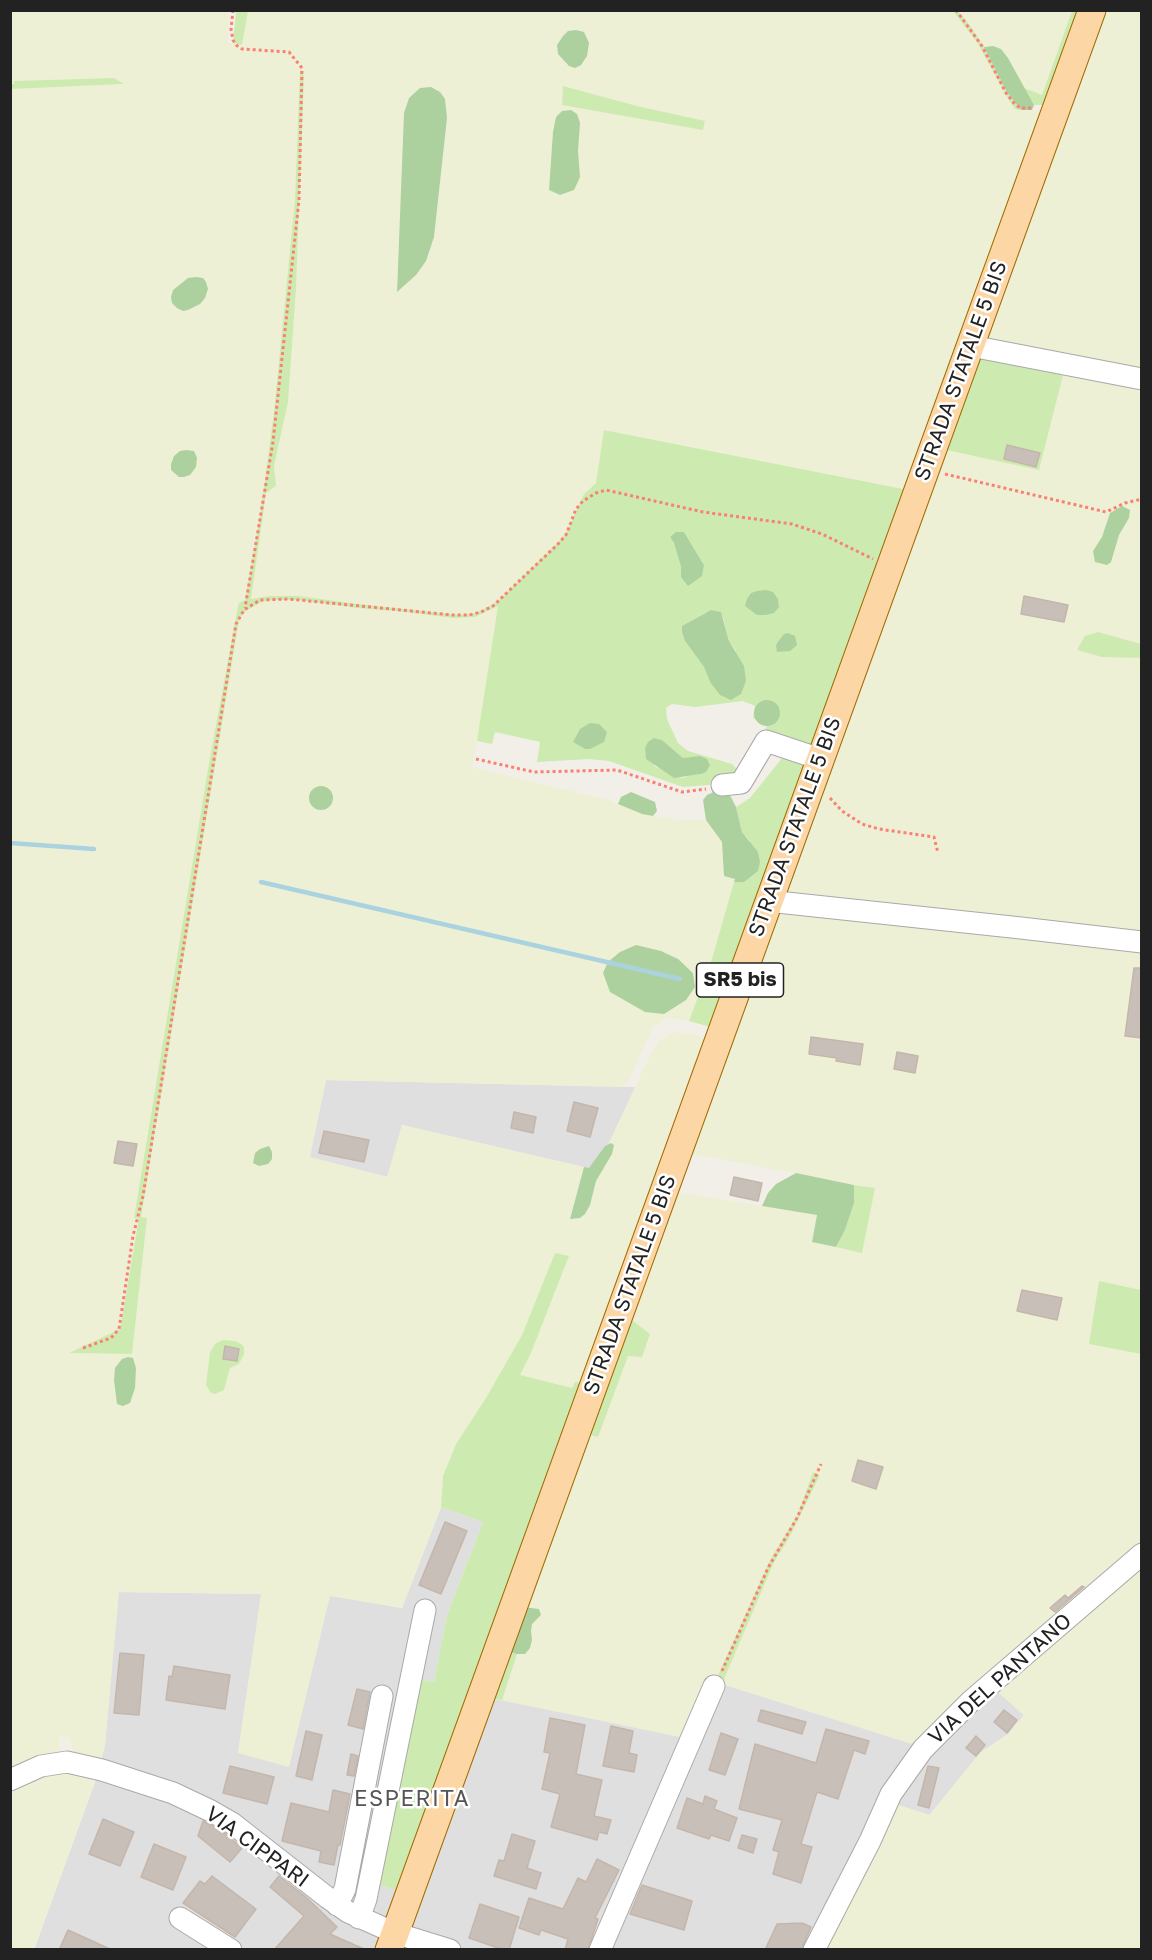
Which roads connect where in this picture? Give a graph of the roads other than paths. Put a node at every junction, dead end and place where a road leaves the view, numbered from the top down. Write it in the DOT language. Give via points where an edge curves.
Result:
graph roads {
  1 [pos="1092,10"];
  2 [pos="971,346"];
  3 [pos="1142,380"];
  4 [pos="820,759"];
  5 [pos="722,785"];
  6 [pos="768,901"];
  7 [pos="1142,942"];
  8 [pos="1142,1554"];
  9 [pos="425,1610"];
  10 [pos="714,1686"];
  11 [pos="382,1696"];
  12 [pos="10,1780"];
  13 [pos="337,1905"];
  14 [pos="180,1918"];
  15 [pos="359,1918"];
  16 [pos="392,1941"];
  17 [pos="231,1950"];
  18 [pos="450,1950"];
  19 [pos="600,1950"];
  20 [pos="814,1950"];
  1 -- 2 [label="main road, STRADA STATALE 5 BIS / SR5 bis"];
  2 -- 3 [label="street"];
  2 -- 4 [label="main road, STRADA STATALE 5 BIS / SR5 bis"];
  4 -- 5 [label="street" via="766,741 741,783"];
  4 -- 6 [label="main road, STRADA STATALE 5 BIS / SR5 bis"];
  6 -- 7 [label="street"];
  6 -- 16 [label="main road, STRADA STATALE 5 BIS / SR5 bis"];
  8 -- 20 [label="street, VIA DEL PANTANO" via="971,1701 923,1749 891,1794"];
  9 -- 15 [label="street"];
  10 -- 19 [label="street"];
  11 -- 13 [label="street" via="345,1889"];
  12 -- 13 [label="street, VIA CIPPARI" via="41,1766 67,1762 159,1788 232,1823"];
  13 -- 15 [label="street, VIA CIPPARI"];
  14 -- 17 [label="street"];
  15 -- 16 [label="street, VIA CIPPARI"];
  16 -- 18 [label="street, VIA CIPPARI"];
}
